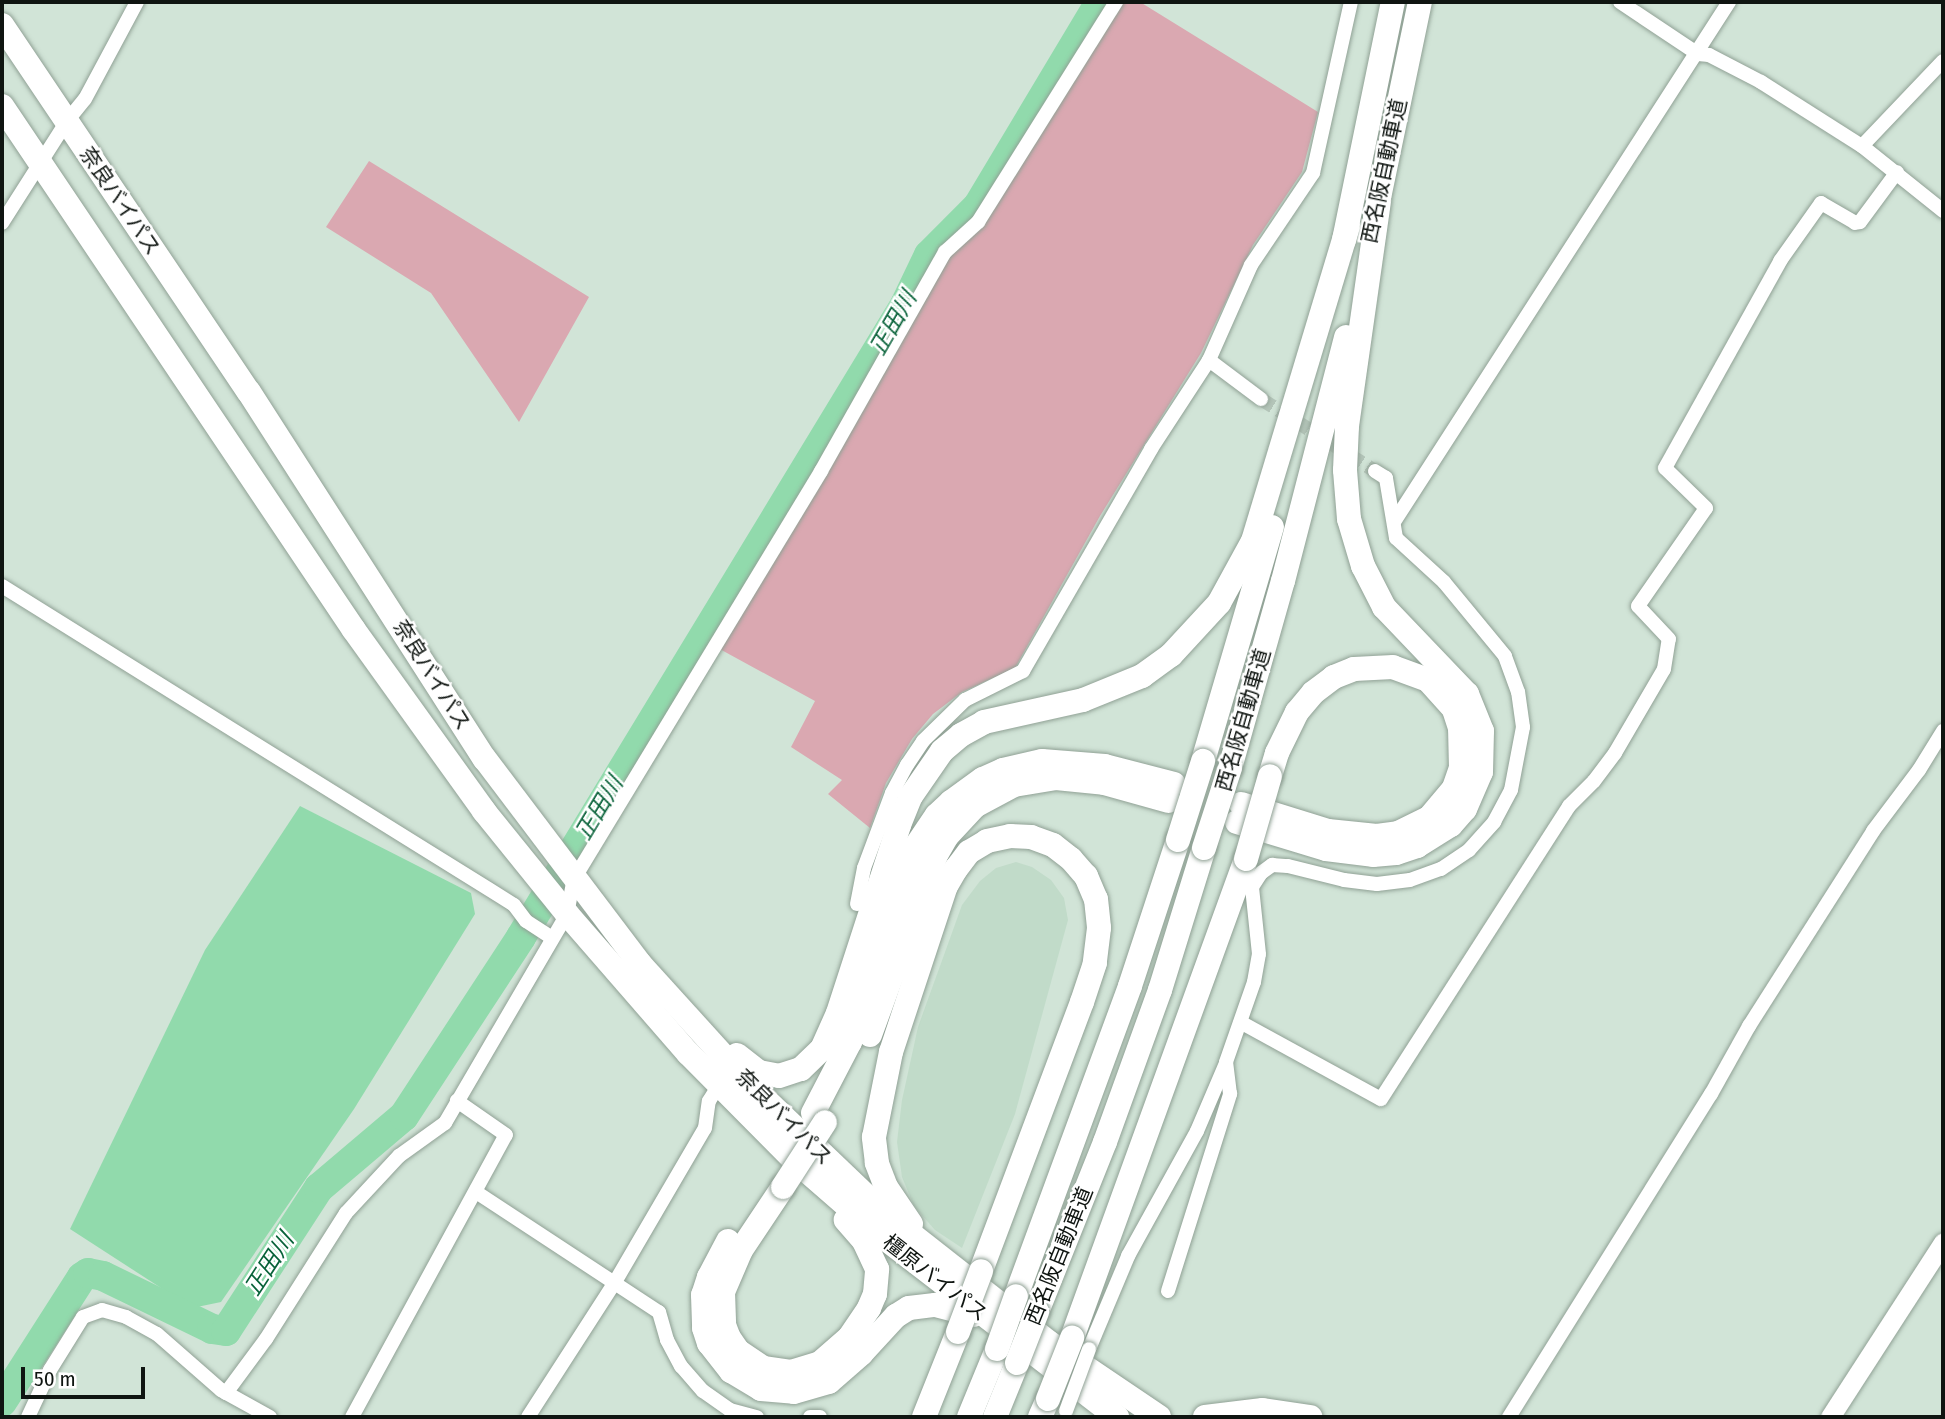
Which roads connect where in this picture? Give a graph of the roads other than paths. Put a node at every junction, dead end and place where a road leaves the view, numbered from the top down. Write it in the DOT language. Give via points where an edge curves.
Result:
graph roads {
  1 [pos="137,2"];
  2 [pos="1116,2"];
  3 [pos="1351,2"];
  4 [pos="1393,2"];
  5 [pos="1420,2"];
  6 [pos="1620,2"];
  7 [pos="1729,2"];
  8 [pos="2,25"];
  9 [pos="1698,54"];
  10 [pos="1943,61"];
  11 [pos="2,106"];
  12 [pos="67,121"];
  13 [pos="1862,146"];
  14 [pos="40,162"];
  15 [pos="1897,172"];
  16 [pos="1379,202"];
  17 [pos="1943,211"];
  18 [pos="2,223"];
  19 [pos="1348,226"];
  20 [pos="1209,360"];
  21 [pos="1261,399"];
  22 [pos="1375,471"];
  23 [pos="1394,522"];
  24 [pos="2,586"];
  25 [pos="1943,730"];
  26 [pos="1171,793"];
  27 [pos="574,879"];
  28 [pos="857,904"];
  29 [pos="596,909"];
  30 [pos="567,914"];
  31 [pos="552,938"];
  32 [pos="891,948"];
  33 [pos="897,997"];
  34 [pos="849,1016"];
  35 [pos="1242,1023"];
  36 [pos="867,1044"];
  37 [pos="891,1052"];
  38 [pos="1226,1062"];
  39 [pos="719,1085"];
  40 [pos="457,1101"];
  41 [pos="819,1117"];
  42 [pos="762,1129"];
  43 [pos="778,1181"];
  44 [pos="475,1192"];
  45 [pos="1943,1242"];
  46 [pos="942,1259"];
  47 [pos="615,1282"];
  48 [pos="1168,1291"];
  49 [pos="988,1320"];
  50 [pos="1081,1343"];
  51 [pos="226,1393"];
  52 [pos="242,1403"];
  53 [pos="1054,1411"];
  54 [pos="28,1417"];
  55 [pos="236,1417"];
  56 [pos="270,1417"];
  57 [pos="352,1417"];
  58 [pos="528,1417"];
  59 [pos="757,1417"];
  60 [pos="810,1417"];
  61 [pos="820,1417"];
  62 [pos="924,1417"];
  63 [pos="969,1417"];
  64 [pos="995,1417"];
  65 [pos="1117,1417"];
  66 [pos="1159,1417"];
  67 [pos="1205,1417"];
  68 [pos="1310,1417"];
  69 [pos="1509,1417"];
  70 [pos="1830,1417"];
  1 -- 12 [label="street" via="85,99"];
  2 -- 27 [label="street" via="978,222 945,253 821,471"];
  3 -- 20 [label="street" via="1313,173 1251,265"];
  4 -- 19 [label="highway, 西名阪自動車道"];
  5 -- 16 [label="highway, 西名阪自動車道"];
  6 -- 9 [label="street"];
  7 -- 9 [label="street"];
  8 -- 12 [label="highway, 奈良バイパス"];
  9 -- 13 [label="street" via="1709,55 1761,82"];
  9 -- 23 [label="street"];
  10 -- 13 [label="street"];
  11 -- 14 [label="highway, 奈良バイパス"];
  12 -- 14 [label="street"];
  12 -- 27 [label="highway, 奈良バイパス" via="250,392 485,759"];
  13 -- 15 [label="street"];
  14 -- 18 [label="street"];
  14 -- 30 [label="highway, 奈良バイパス" via="354,630 484,811"];
  15 -- 17 [label="street"];
  15 -- 35 [label="street" via="1860,222 1821,203 1780,261 1665,468 1706,508 1638,606 1669,639 1664,669 1615,753 1569,806 1381,1099"];
  16 -- 50 [label="highway, bridge" via="1348,426 1349,519 1363,566 1384,607 1467,694 1482,731 1482,772 1465,809 1451,825 1417,846 1373,855 1326,849 1239,813 1328,831 1377,836 1398,833 1429,818 1454,788 1461,768 1461,728 1448,702 1428,680 1393,667 1354,669 1334,677 1297,712 1276,753 1270,776 1246,859"];
  16 -- 64 [label="highway, 西名阪自動車道, bridge" via="1319,448 1230,768 1105,1142"];
  19 -- 32 [label="highway" via="1256,531 1219,603 1171,655 1142,676 1083,701 984,722 942,751 911,796"];
  19 -- 63 [label="highway, 西名阪自動車道, bridge" via="1287,468 1178,840 1125,998"];
  20 -- 21 [label="street"];
  20 -- 28 [label="street" via="1023,671 965,700 923,741 891,793 864,868"];
  22 -- 23 [label="street" via="1386,478"];
  23 -- 35 [label="street" via="1396,538 1444,582 1505,656 1518,692 1522,727 1511,790 1494,822 1469,850 1441,869 1410,880 1377,884 1272,865 1261,873 1252,887 1259,954"];
  24 -- 31 [label="street" via="514,905 526,921"];
  25 -- 69 [label="street" via="1749,1026 1712,1094"];
  26 -- 32 [label="highway" via="1078,778 1034,780 993,793 959,821 936,855"];
  27 -- 29 [label="highway, 奈良バイパス"];
  27 -- 30 [label="street"];
  29 -- 34 [label="highway" via="663,973 729,1047 759,1072 789,1074 812,1060"];
  29 -- 46 [label="highway, 奈良バイパス" via="748,1083 832,1166"];
  30 -- 31 [label="street"];
  30 -- 39 [label="highway, 奈良バイパス"];
  31 -- 40 [label="street"];
  32 -- 33 [label="highway"];
  32 -- 34 [label="highway"];
  32 -- 34 [label="highway" via="860,979"];
  32 -- 36 [label="highway"];
  32 -- 37 [label="highway"];
  32 -- 62 [label="highway, bridge" via="946,886 969,852 987,841 1031,837 1053,845 1086,876 1096,899 1095,963 1060,1066"];
  33 -- 36 [label="highway"];
  33 -- 37 [label="highway"];
  34 -- 41 [label="highway" via="838,1067"];
  35 -- 38 [label="street"];
  36 -- 41 [label="highway"];
  37 -- 46 [label="highway" via="876,1113 877,1163 904,1215"];
  38 -- 48 [label="street" via="1230,1094"];
  38 -- 50 [label="street" via="1197,1131"];
  39 -- 42 [label="highway, 奈良バイパス"];
  39 -- 47 [label="street" via="709,1101 705,1128"];
  40 -- 44 [label="street" via="506,1135"];
  40 -- 51 [label="street" via="445,1122 399,1156 346,1213"];
  41 -- 43 [label="highway"];
  42 -- 43 [label="highway" via="855,1229 877,1269 875,1294 849,1338 820,1363 791,1372 763,1368 738,1351 724,1325 722,1309 729,1273"];
  42 -- 49 [label="highway, 橿原バイパス" via="878,1233"];
  43 -- 49 [label="highway" via="718,1258 703,1295 709,1343 744,1381 778,1392 813,1389 845,1369 896,1316 922,1305 947,1307"];
  44 -- 47 [label="street"];
  44 -- 57 [label="street"];
  45 -- 70 [label="street"];
  46 -- 66 [label="highway, 橿原バイパス" via="1058,1349"];
  47 -- 58 [label="street"];
  47 -- 59 [label="street" via="659,1312 681,1366 703,1391 730,1410"];
  49 -- 65 [label="highway, 橿原バイパス"];
  50 -- 53 [label="highway, bridge"];
  51 -- 52 [label="street"];
  51 -- 54 [label="street" via="157,1334 102,1310 83,1317"];
  52 -- 55 [label="street"];
  52 -- 56 [label="street"];
  60 -- 61 [label="street"];
  67 -- 68 [label="highway" via="1263,1410"];
}
